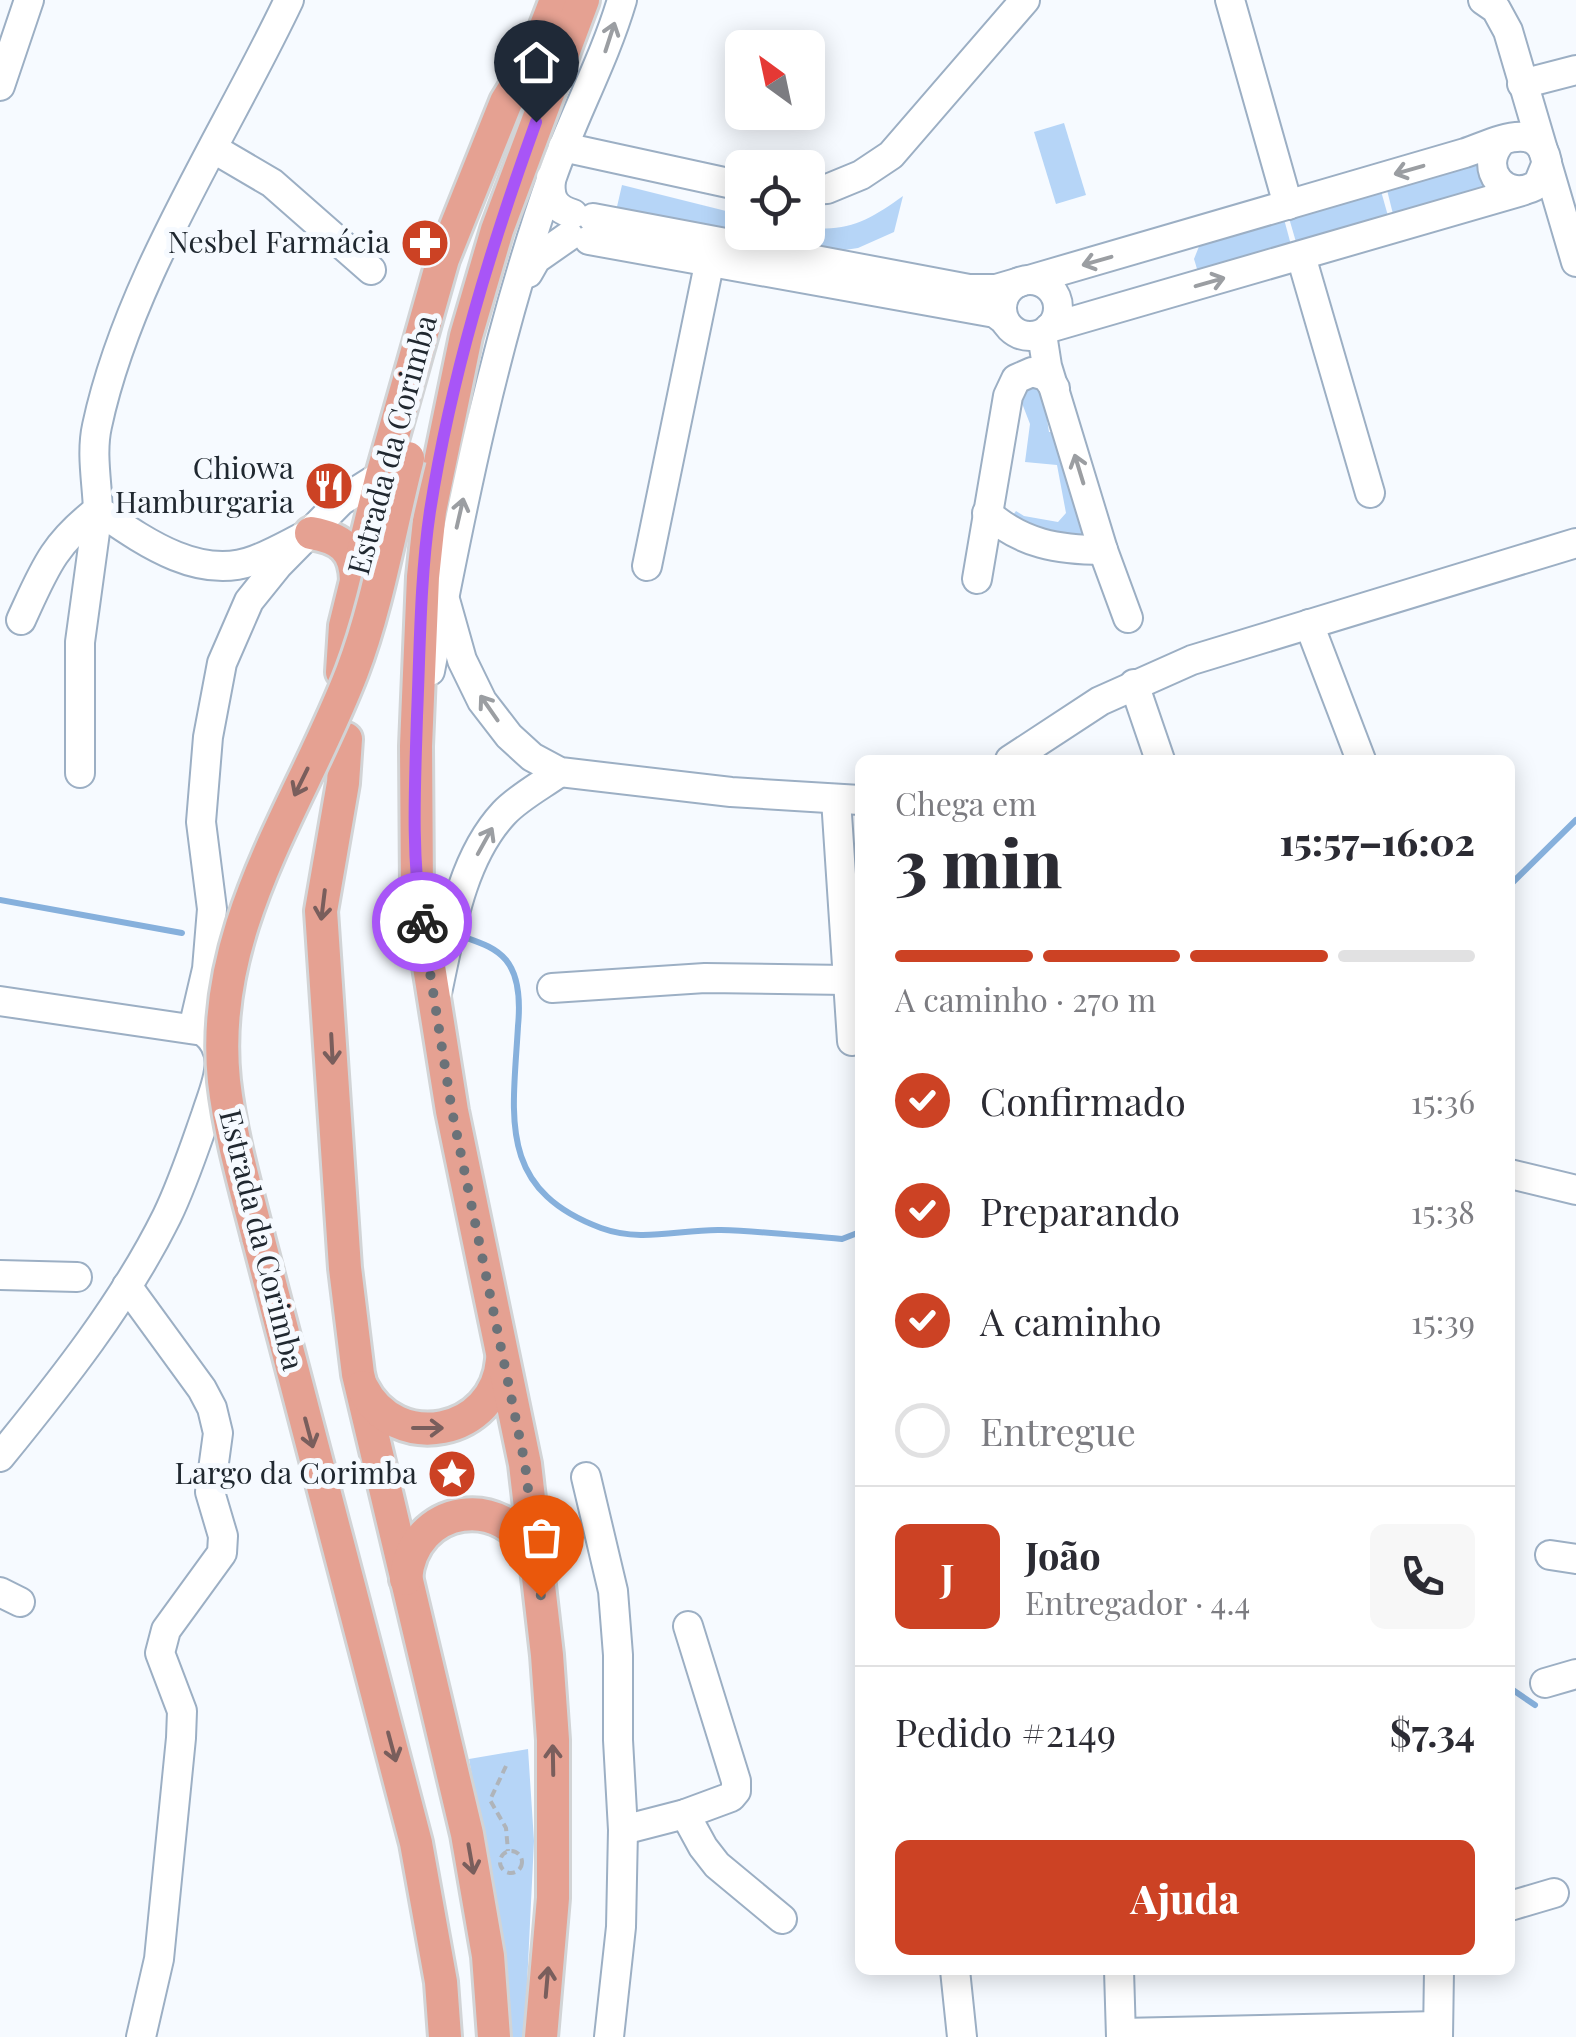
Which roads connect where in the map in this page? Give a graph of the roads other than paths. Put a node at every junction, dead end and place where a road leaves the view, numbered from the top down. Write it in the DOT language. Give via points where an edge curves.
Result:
graph roads {
  1 [pos="29,0"];
  2 [pos="289,0"];
  3 [pos="556,0"];
  4 [pos="583,0"];
  5 [pos="622,0"];
  6 [pos="1230,0"];
  7 [pos="1482,0"];
  8 [pos="1017,5"];
  9 [pos="1576,70"];
  10 [pos="0,86"];
  11 [pos="1526,96"];
  12 [pos="1506,138"];
  13 [pos="563,147"];
  14 [pos="214,149"];
  15 [pos="1545,154"];
  16 [pos="552,176"];
  17 [pos="725,182"];
  18 [pos="825,189"];
  19 [pos="1526,190"];
  20 [pos="1558,204"];
  21 [pos="1288,205"];
  22 [pos="581,227"];
  23 [pos="712,250"];
  24 [pos="1301,256"];
  25 [pos="1576,262"];
  26 [pos="371,270"];
  27 [pos="1025,281"];
  28 [pos="509,310"];
  29 [pos="1027,329"];
  30 [pos="1055,388"];
  31 [pos="1008,396"];
  32 [pos="395,467"];
  33 [pos="1370,493"];
  34 [pos="98,510"];
  35 [pos="430,511"];
  36 [pos="987,513"];
  37 [pos="311,533"];
  38 [pos="1576,543"];
  39 [pos="1103,550"];
  40 [pos="647,566"];
  41 [pos="976,579"];
  42 [pos="356,584"];
  43 [pos="445,597"];
  44 [pos="1128,618"];
  45 [pos="21,620"];
  46 [pos="1309,624"];
  47 [pos="342,672"];
  48 [pos="1134,684"];
  49 [pos="346,739"];
  50 [pos="416,746"];
  51 [pos="1018,755"];
  52 [pos="1158,755"];
  53 [pos="1359,755"];
  54 [pos="560,772"];
  55 [pos="80,773"];
  56 [pos="848,800"];
  57 [pos="847,980"];
  58 [pos="552,988"];
  59 [pos="0,1000"];
  60 [pos="435,1000"];
  61 [pos="193,1030"];
  62 [pos="852,1042"];
  63 [pos="1515,1175"];
  64 [pos="1576,1190"];
  65 [pos="0,1275"];
  66 [pos="77,1277"];
  67 [pos="127,1286"];
  68 [pos="501,1345"];
  69 [pos="358,1374"];
  70 [pos="0,1457"];
  71 [pos="586,1477"];
  72 [pos="538,1568"];
  73 [pos="408,1594"];
  74 [pos="688,1626"];
  75 [pos="1576,1674"];
  76 [pos="1545,1683"];
  77 [pos="686,1814"];
  78 [pos="623,1830"];
  79 [pos="1554,1893"];
  80 [pos="1515,1905"];
  81 [pos="782,1919"];
  82 [pos="956,1975"];
  83 [pos="1118,1975"];
  84 [pos="1439,1975"];
  85 [pos="1438,2031"];
  86 [pos="1121,2035"];
  87 [pos="141,2037"];
  88 [pos="445,2037"];
  89 [pos="494,2037"];
  90 [pos="541,2037"];
  91 [pos="609,2037"];
  92 [pos="962,2037"];
  1 -- 10 [label="street"];
  2 -- 14 [label="street"];
  3 -- 32 [label="main road, Estrada da Corimba" via="484,186"];
  4 -- 35 [label="main road, Estrada da Corimba" via="491,248"];
  13 -- 5 [label="street, one-way"];
  6 -- 21 [label="street"];
  7 -- 11 [label="street" via="1503,18"];
  8 -- 18 [label="street" via="890,154"];
  9 -- 11 [label="street"];
  11 -- 12 [label="street" via="1522,128"];
  11 -- 15 [label="street"];
  12 -- 15 [label="street" via="1527,136"];
  12 -- 19 [label="street" via="1491,156 1492,174 1504,187"];
  12 -- 21 [label="street, one-way"];
  13 -- 16 [label="street"];
  13 -- 17 [label="street"];
  14 -- 26 [label="street" via="272,183"];
  14 -- 34 [label="street" via="120,346 96,427"];
  15 -- 19 [label="street" via="1542,178"];
  15 -- 20 [label="street"];
  16 -- 22 [label="street" via="553,201"];
  16 -- 28 [label="street"];
  19 -- 20 [label="street" via="1542,188"];
  19 -- 24 [label="street"];
  20 -- 25 [label="street"];
  21 -- 27 [label="street, one-way"];
  22 -- 23 [label="street"];
  22 -- 28 [label="street" via="536,259"];
  23 -- 27 [label="street" via="969,289"];
  23 -- 29 [label="street" via="996,313"];
  23 -- 40 [label="street"];
  29 -- 24 [label="street, one-way"];
  24 -- 33 [label="street"];
  27 -- 29 [label="street" via="1002,301"];
  27 -- 29 [label="street" via="1047,286 1058,312"];
  43 -- 28 [label="street, one-way"];
  29 -- 30 [label="street" via="1042,346"];
  29 -- 31 [label="street"];
  30 -- 31 [label="street" via="1032,372 1016,379"];
  39 -- 30 [label="street, one-way"];
  31 -- 36 [label="street"];
  32 -- 37 [label="street" via="341,501"];
  32 -- 42 [label="main road, Estrada da Corimba"];
  32 -- 88 [label="main road, Estrada da Corimba, one-way, bridge" via="352,670 259,871 229,970 224,1078 231,1131 416,1843"];
  34 -- 37 [label="street" via="146,543 216,567 252,562"];
  34 -- 45 [label="street" via="53,552"];
  34 -- 55 [label="street" via="80,642"];
  35 -- 43 [label="street"];
  35 -- 50 [label="main road, Estrada da Corimba"];
  36 -- 39 [label="street" via="1035,544"];
  36 -- 41 [label="street"];
  37 -- 42 [label="main road" via="348,547"];
  37 -- 61 [label="street" via="249,601 222,663 201,822 212,909"];
  38 -- 46 [label="street"];
  39 -- 44 [label="street"];
  42 -- 47 [label="main road, Estrada da Corimba"];
  43 -- 50 [label="street"];
  54 -- 43 [label="street, one-way" via="532,757 482,701 462,660"];
  46 -- 48 [label="street"];
  46 -- 53 [label="street"];
  48 -- 51 [label="street"];
  48 -- 52 [label="street"];
  49 -- 69 [label="main road, Estrada da Corimba, one-way" via="320,912 344,1268"];
  50 -- 60 [label="main road, Estrada da Corimba" via="417,891"];
  54 -- 56 [label="street"];
  60 -- 54 [label="street, one-way" via="458,908 488,832 506,810"];
  56 -- 57 [label="street"];
  57 -- 58 [label="street" via="705,978"];
  57 -- 62 [label="street"];
  59 -- 61 [label="street"];
  60 -- 68 [label="main road, Estrada da Corimba"];
  61 -- 67 [label="street" via="211,1037 222,1066 185,1177"];
  63 -- 64 [label="street"];
  65 -- 66 [label="street"];
  67 -- 70 [label="street"];
  67 -- 87 [label="street" via="212,1408 218,1433 210,1492 223,1536 222,1553 166,1630 160,1653 182,1711 181,1738 159,1960"];
  69 -- 68 [label="main road, one-way" via="366,1396 392,1420 414,1429 444,1429 487,1401 501,1368"];
  68 -- 72 [label="main road, Estrada da Corimba"];
  69 -- 73 [label="main road, Estrada da Corimba"];
  71 -- 78 [label="street" via="613,1592"];
  72 -- 73 [label="main road" via="508,1524 466,1514 435,1526 419,1541 409,1561"];
  90 -- 72 [label="main road, one-way" via="554,1817"];
  73 -- 89 [label="main road, Estrada da Corimba, one-way" via="466,1834 488,1956"];
  74 -- 77 [label="street" via="736,1790"];
  75 -- 76 [label="street"];
  77 -- 78 [label="street"];
  77 -- 81 [label="street" via="717,1864"];
  78 -- 91 [label="street" via="622,1927"];
  79 -- 80 [label="street"];
  82 -- 92 [label="street"];
  83 -- 86 [label="street"];
  84 -- 85 [label="street"];
  85 -- 86 [label="street"];
}
